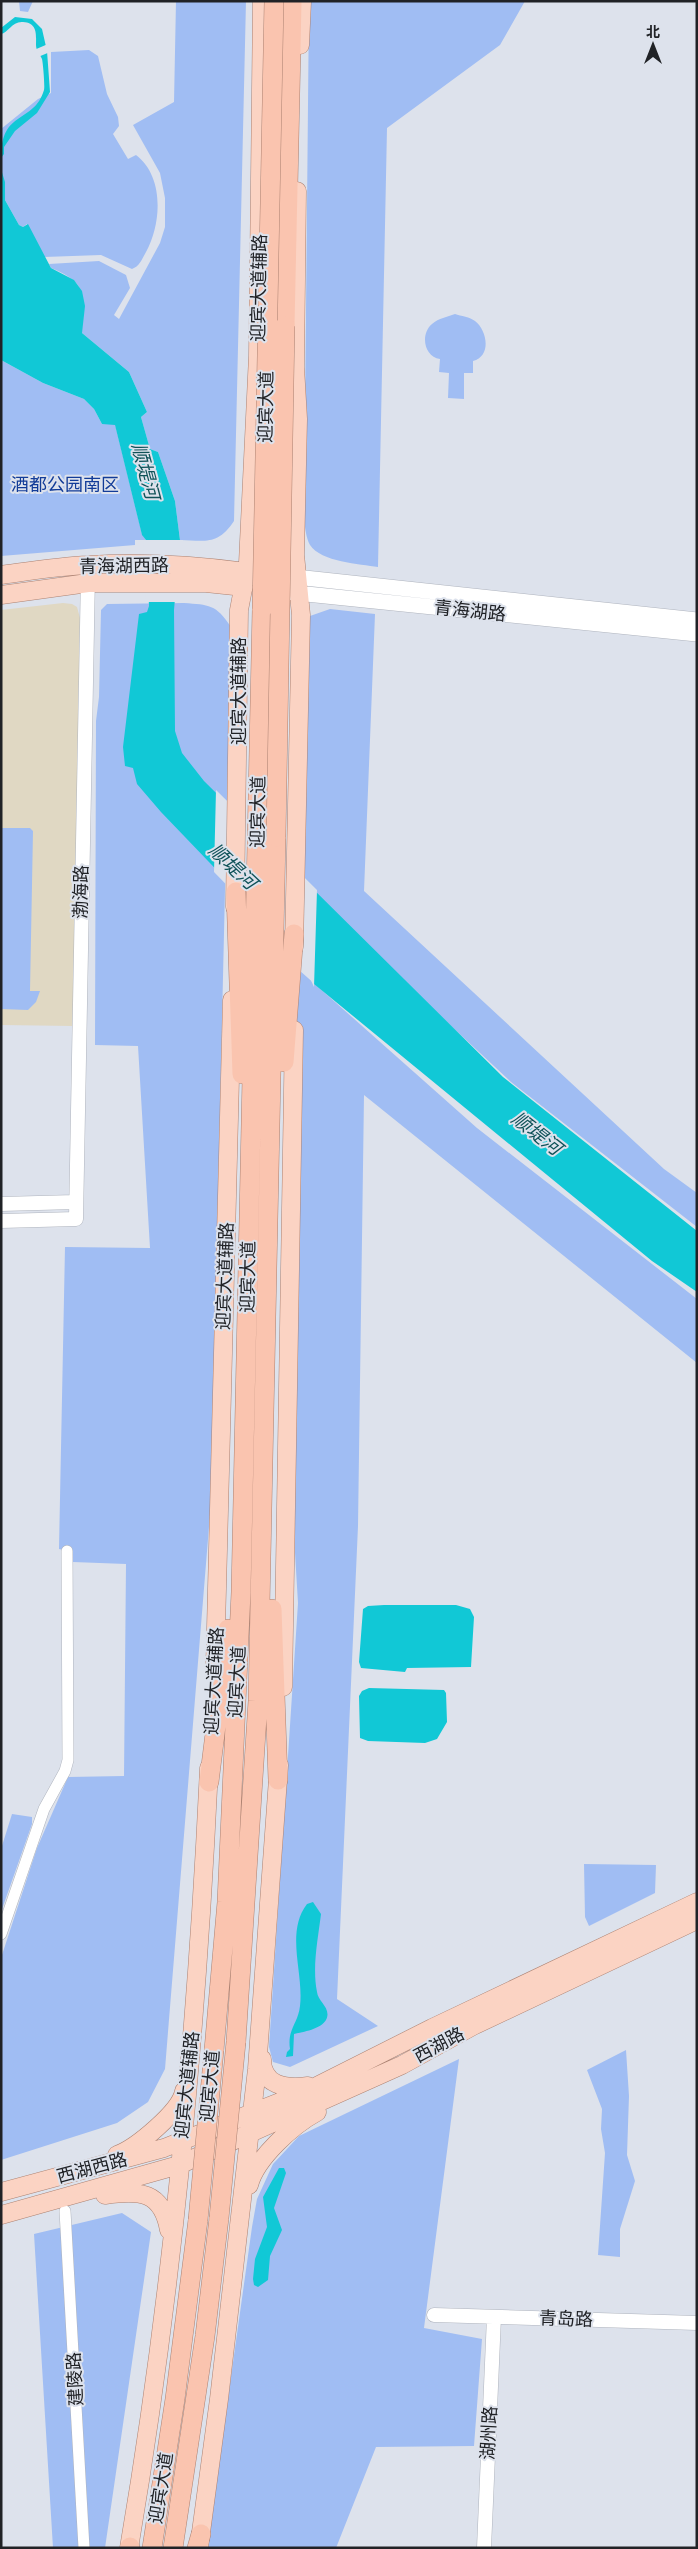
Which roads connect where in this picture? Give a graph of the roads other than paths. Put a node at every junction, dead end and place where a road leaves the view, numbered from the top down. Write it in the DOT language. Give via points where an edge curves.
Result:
graph roads {
  1 [pos="262,1"];
  2 [pos="269,1"];
  3 [pos="274,1"];
  4 [pos="292,1"];
  5 [pos="302,1"];
  6 [pos="274,38"];
  7 [pos="88,565"];
  8 [pos="1,575"];
  9 [pos="196,575"];
  10 [pos="245,580"];
  11 [pos="88,583"];
  12 [pos="297,585"];
  13 [pos="1,595"];
  14 [pos="697,620"];
  15 [pos="697,634"];
  16 [pos="236,901"];
  17 [pos="294,934"];
  18 [pos="292,974"];
  19 [pos="75,1202"];
  20 [pos="1,1204"];
  21 [pos="268,1210"];
  22 [pos="1,1221"];
  23 [pos="247,1345"];
  24 [pos="246,1369"];
  25 [pos="265,1402"];
  26 [pos="67,1551"];
  27 [pos="278,1780"];
  28 [pos="209,1782"];
  29 [pos="697,1902"];
  30 [pos="697,1920"];
  31 [pos="1,1934"];
  32 [pos="262,2013"];
  33 [pos="193,2034"];
  34 [pos="403,2042"];
  35 [pos="402,2065"];
  36 [pos="253,2113"];
  37 [pos="250,2134"];
  38 [pos="182,2142"];
  39 [pos="179,2165"];
  40 [pos="6,2191"];
  41 [pos="65,2206"];
  42 [pos="1,2216"];
  43 [pos="240,2222"];
  44 [pos="172,2241"];
  45 [pos="434,2315"];
  46 [pos="494,2317"];
  47 [pos="697,2323"];
  48 [pos="199,2543"];
  49 [pos="130,2547"];
  50 [pos="84,2548"];
  51 [pos="152,2548"];
  52 [pos="173,2548"];
  53 [pos="484,2548"];
  1 -- 10 [label="main road, 迎宾大道辅路" via="258,356"];
  2 -- 6 [label="highway, bridge"];
  3 -- 6 [label="highway, 迎宾大道, bridge"];
  4 -- 21 [label="highway, 迎宾大道, bridge"];
  5 -- 12 [label="main road, 迎宾大道辅路" via="295,368 298,419"];
  6 -- 23 [label="highway, 迎宾大道, bridge"];
  7 -- 8 [label="main road, 青海湖西路"];
  7 -- 9 [label="main road, 青海湖西路" via="126,564"];
  7 -- 11 [label="street, 渤海路"];
  9 -- 10 [label="main road, 青海湖西路"];
  9 -- 11 [label="main road, 青海湖西路" via="126,583"];
  10 -- 12 [label="main road, 青海湖路"];
  10 -- 16 [label="main road, 迎宾大道辅路" via="239,610"];
  11 -- 13 [label="main road, 青海湖西路"];
  11 -- 19 [label="street, 渤海路"];
  12 -- 14 [label="main road, 青海湖路"];
  12 -- 15 [label="main road, 青海湖路"];
  12 -- 17 [label="main road, 迎宾大道辅路" via="302,615"];
  16 -- 23 [label="highway" via="243,1110 240,1261"];
  16 -- 28 [label="main road, 迎宾大道辅路" via="217,1647"];
  17 -- 18 [label="highway"];
  18 -- 21 [label="highway" via="280,1133"];
  18 -- 27 [label="main road" via="283,1708"];
  19 -- 20 [label="street"];
  19 -- 22 [label="street, 渤海路" via="76,1219"];
  21 -- 25 [label="highway, 迎宾大道"];
  23 -- 24 [label="highway, 迎宾大道"];
  24 -- 28 [label="highway" via="238,1411 230,1615"];
  24 -- 51 [label="highway, 迎宾大道, bridge" via="241,1592 227,1902 198,2220"];
  25 -- 27 [label="highway" via="273,1442 271,1552"];
  25 -- 52 [label="highway, 迎宾大道, bridge" via="258,1701 236,2042 220,2218"];
  26 -- 31 [label="street" via="68,1760 44,1809"];
  27 -- 32 [label="main road"];
  28 -- 33 [label="main road, 迎宾大道辅路"];
  29 -- 34 [label="main road, 西湖路"];
  30 -- 35 [label="main road, 西湖路" via="473,2026"];
  32 -- 34 [label="main road" via="262,2065 265,2074 273,2083 292,2088 312,2086"];
  32 -- 36 [label="main road"];
  33 -- 38 [label="main road, 迎宾大道辅路"];
  33 -- 40 [label="main road" via="183,2095 159,2125 120,2154"];
  34 -- 36 [label="main road, 西湖路" via="305,2092"];
  35 -- 37 [label="main road, 西湖路"];
  35 -- 43 [label="main road" via="306,2118 281,2139 257,2167"];
  36 -- 37 [label="main road"];
  36 -- 38 [label="main road, 西湖路"];
  37 -- 39 [label="main road, 西湖路"];
  37 -- 43 [label="main road"];
  38 -- 39 [label="main road, 迎宾大道辅路"];
  38 -- 40 [label="main road, 西湖西路"];
  39 -- 42 [label="main road, 西湖西路"];
  39 -- 44 [label="main road, 迎宾大道辅路"];
  41 -- 42 [label="main road"];
  41 -- 44 [label="main road" via="126,2192 142,2193 152,2198 166,2214"];
  41 -- 50 [label="street, 建陵路"];
  43 -- 48 [label="main road"];
  44 -- 49 [label="main road, 迎宾大道辅路"];
  45 -- 46 [label="street, 青岛路"];
  46 -- 47 [label="street, 青岛路"];
  46 -- 53 [label="street, 湖州路"];
}
